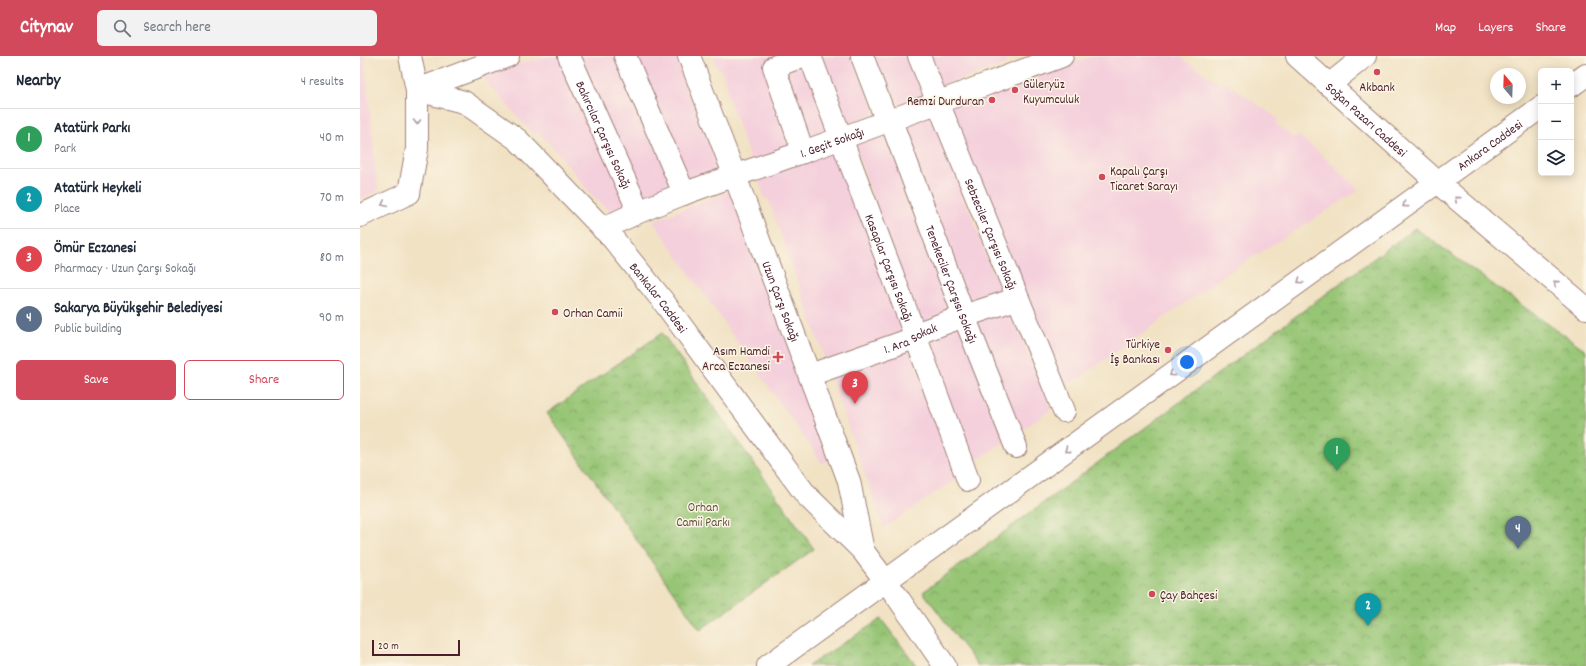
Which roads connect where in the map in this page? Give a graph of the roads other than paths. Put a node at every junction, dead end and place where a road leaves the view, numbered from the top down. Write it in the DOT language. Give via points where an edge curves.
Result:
graph roads {
  1 [pos="410,56"];
  2 [pos="508,56"];
  3 [pos="569,56"];
  4 [pos="625,56"];
  5 [pos="689,56"];
  6 [pos="802,56"];
  7 [pos="810,56"];
  8 [pos="862,56"];
  9 [pos="919,56"];
  10 [pos="1062,56"];
  11 [pos="1297,56"];
  12 [pos="1365,56"];
  13 [pos="1020,63"];
  14 [pos="1586,75"];
  15 [pos="1574,84"];
  16 [pos="1329,85"];
  17 [pos="417,90"];
  18 [pos="938,103"];
  19 [pos="1538,109"];
  20 [pos="889,121"];
  21 [pos="840,138"];
  22 [pos="803,152"];
  23 [pos="735,176"];
  24 [pos="1437,182"];
  25 [pos="683,194"];
  26 [pos="633,214"];
  27 [pos="360,216"];
  28 [pos="603,229"];
  29 [pos="1010,301"];
  30 [pos="1586,308"];
  31 [pos="964,316"];
  32 [pos="915,336"];
  33 [pos="810,375"];
  34 [pos="1064,412"];
  35 [pos="1016,447"];
  36 [pos="968,480"];
  37 [pos="863,551"];
  38 [pos="886,581"];
  39 [pos="809,636"];
  40 [pos="940,664"];
  41 [pos="768,666"];
  42 [pos="791,666"];
  1 -- 17 [label="street"];
  2 -- 17 [label="street"];
  3 -- 26 [label="street, Bakırcılar Çarşısı Sokağı" via="635,203"];
  4 -- 25 [label="street"];
  5 -- 23 [label="street, Uzun Çarşı Sokağı"];
  6 -- 22 [label="street" via="774,67"];
  7 -- 21 [label="street, Kasaplar Çarşısı Sokağı"];
  8 -- 20 [label="street, Tenekeciler Çarşısı Sokağı"];
  9 -- 18 [label="street, Sebzeciler Çarşısı Sokağı"];
  10 -- 13 [label="street, 1. Geçit Sokağı"];
  11 -- 16 [label="street, Soğan Pazarı Caddesi"];
  12 -- 16 [label="street"];
  13 -- 18 [label="street, 1. Geçit Sokağı"];
  14 -- 15 [label="street"];
  16 -- 24 [label="street, Soğan Pazarı Caddesi"];
  17 -- 27 [label="street, one-way" via="417,149 409,193"];
  17 -- 28 [label="street, Bankalar Caddesi" via="464,102 518,140"];
  18 -- 20 [label="street, 1. Geçit Sokağı"];
  18 -- 34 [label="street, Sebzeciler Çarşısı Sokağı"];
  19 -- 24 [label="street, Ankara Caddesi"];
  20 -- 21 [label="street, 1. Geçit Sokağı"];
  20 -- 31 [label="street, Tenekeciler Çarşısı Sokağı"];
  21 -- 22 [label="street, 1. Geçit Sokağı"];
  21 -- 32 [label="street, Kasaplar Çarşısı Sokağı"];
  22 -- 23 [label="street, 1. Geçit Sokağı"];
  23 -- 25 [label="street, 1. Geçit Sokağı"];
  23 -- 33 [label="street, Uzun Çarşı Sokağı"];
  30 -- 24 [label="street, Soğan Pazarı Caddesi, one-way"];
  24 -- 38 [label="street, Ankara Caddesi, one-way"];
  25 -- 26 [label="street, 1. Geçit Sokağı"];
  26 -- 28 [label="street, 1. Geçit Sokağı"];
  28 -- 37 [label="street, Bankalar Caddesi" via="663,301 806,495"];
  29 -- 31 [label="street, 1. Ara Sokak"];
  31 -- 32 [label="street, 1. Ara Sokak"];
  31 -- 35 [label="street, Tenekeciler Çarşısı Sokağı"];
  32 -- 33 [label="street, 1. Ara Sokak"];
  32 -- 36 [label="street, Kasaplar Çarşısı Sokağı"];
  33 -- 37 [label="street, Uzun Çarşı Sokağı" via="848,482"];
  37 -- 38 [label="street, Bankalar Caddesi"];
  38 -- 39 [label="street, Ankara Caddesi"];
  38 -- 40 [label="street, Bankalar Caddesi"];
  39 -- 41 [label="street, Ankara Caddesi"];
  39 -- 42 [label="street"];
}
